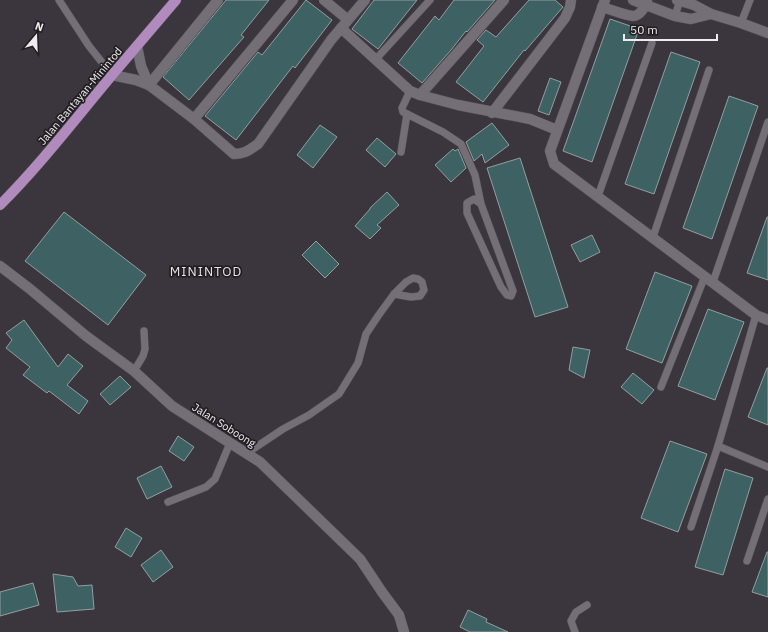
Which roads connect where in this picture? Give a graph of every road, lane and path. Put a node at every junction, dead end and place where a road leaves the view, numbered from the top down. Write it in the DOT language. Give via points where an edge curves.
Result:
graph roads {
  1 [pos="59,0"];
  2 [pos="176,0"];
  3 [pos="218,0"];
  4 [pos="292,0"];
  5 [pos="324,0"];
  6 [pos="365,0"];
  7 [pos="430,0"];
  8 [pos="504,0"];
  9 [pos="571,0"];
  10 [pos="633,0"];
  11 [pos="679,0"];
  12 [pos="750,0"];
  13 [pos="646,2"];
  14 [pos="604,3"];
  15 [pos="711,14"];
  16 [pos="676,16"];
  17 [pos="741,23"];
  18 [pos="344,24"];
  19 [pos="768,33"];
  20 [pos="652,43"];
  21 [pos="137,46"];
  22 [pos="376,59"];
  23 [pos="709,70"];
  24 [pos="112,75"];
  25 [pos="149,85"];
  26 [pos="410,91"];
  27 [pos="420,95"];
  28 [pos="492,112"];
  29 [pos="407,114"];
  30 [pos="194,120"];
  31 [pos="768,122"];
  32 [pos="557,130"];
  33 [pos="400,152"];
  34 [pos="598,196"];
  35 [pos="481,204"];
  36 [pos="0,205"];
  37 [pos="653,237"];
  38 [pos="0,266"];
  39 [pos="705,276"];
  40 [pos="713,282"];
  41 [pos="394,294"];
  42 [pos="756,314"];
  43 [pos="768,320"];
  44 [pos="144,332"];
  45 [pos="134,371"];
  46 [pos="661,387"];
  47 [pos="230,443"];
  48 [pos="718,446"];
  49 [pos="247,453"];
  50 [pos="768,467"];
  51 [pos="768,499"];
  52 [pos="168,502"];
  53 [pos="690,527"];
  54 [pos="747,561"];
  55 [pos="587,605"];
  56 [pos="404,632"];
  57 [pos="575,632"];
  1 -- 24 [label="lane" via="89,46"];
  2 -- 21 [label="main road, Jalan Bantayan-Minintod"];
  3 -- 25 [label="street"];
  4 -- 30 [label="street"];
  5 -- 18 [label="street"];
  6 -- 18 [label="street"];
  7 -- 22 [label="lane"];
  8 -- 27 [label="street"];
  9 -- 28 [label="street" via="565,18"];
  10 -- 13 [label="street"];
  11 -- 15 [label="street"];
  11 -- 16 [label="lane"];
  12 -- 17 [label="lane"];
  13 -- 14 [label="street" via="639,13 633,16"];
  13 -- 16 [label="street"];
  14 -- 32 [label="street"];
  15 -- 16 [label="street" via="691,19"];
  15 -- 17 [label="street"];
  17 -- 19 [label="street"];
  18 -- 22 [label="street"];
  18 -- 30 [label="street" via="258,144 247,152 234,154"];
  20 -- 34 [label="lane"];
  21 -- 24 [label="main road, Jalan Bantayan-Minintod"];
  21 -- 25 [label="street" via="141,66"];
  22 -- 26 [label="street"];
  23 -- 37 [label="lane"];
  24 -- 25 [label="street"];
  24 -- 36 [label="main road, Jalan Bantayan-Minintod" via="59,140"];
  25 -- 30 [label="street"];
  26 -- 27 [label="street"];
  26 -- 29 [label="lane" via="402,108"];
  27 -- 28 [label="street"];
  28 -- 32 [label="street" via="530,119"];
  29 -- 33 [label="lane"];
  29 -- 35 [label="lane" via="461,144 475,175"];
  31 -- 40 [label="lane"];
  32 -- 34 [label="street" via="550,151 554,164"];
  34 -- 37 [label="street"];
  35 -- 35 [label="lane" via="513,291 511,296 501,287 468,213 467,203 474,199"];
  37 -- 39 [label="street"];
  38 -- 45 [label="street, Jalan Soboong" via="86,336"];
  39 -- 40 [label="street"];
  39 -- 46 [label="lane"];
  40 -- 42 [label="street"];
  41 -- 49 [label="lane" via="366,334 358,363 339,394"];
  42 -- 43 [label="street"];
  42 -- 48 [label="lane"];
  44 -- 45 [label="lane" via="144,356"];
  45 -- 47 [label="street, Jalan Soboong" via="172,406"];
  47 -- 49 [label="street, Jalan Soboong"];
  47 -- 52 [label="lane" via="215,479 206,487"];
  48 -- 50 [label="lane"];
  48 -- 53 [label="lane"];
  49 -- 56 [label="street, Jalan Soboong" via="260,462 360,559 399,615"];
  51 -- 54 [label="lane"];
  55 -- 57 [label="lane" via="576,612 571,621"];
}
